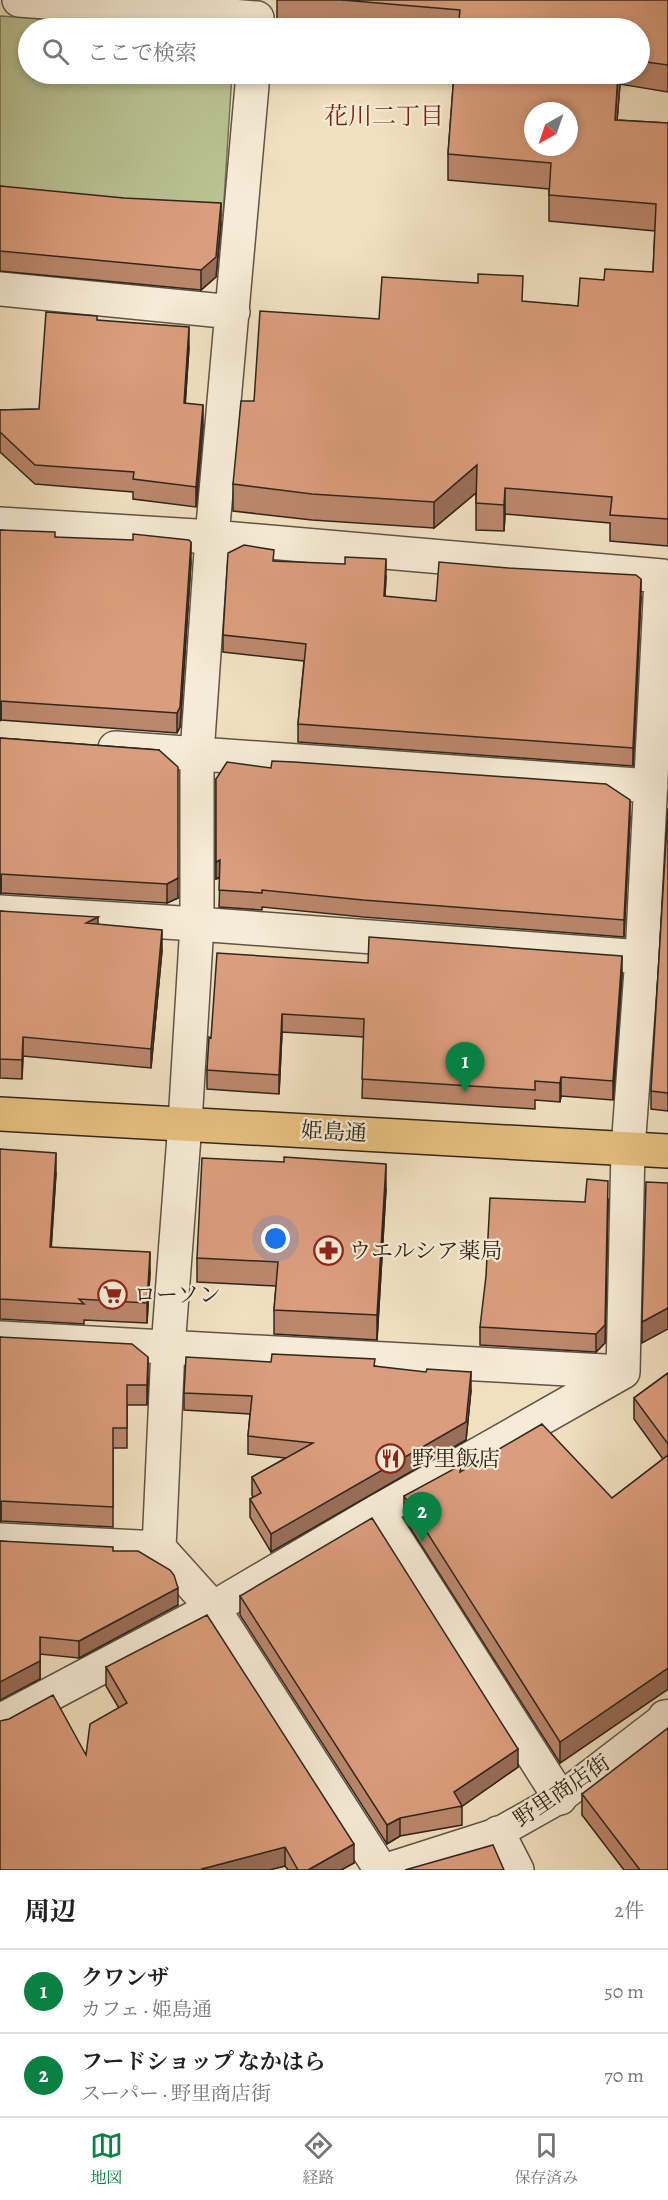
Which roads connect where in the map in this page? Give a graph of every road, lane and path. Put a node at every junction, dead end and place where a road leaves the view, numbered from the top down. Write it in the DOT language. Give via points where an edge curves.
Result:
graph roads {
  1 [pos="19,0"];
  2 [pos="257,15"];
  3 [pos="252,84"];
  4 [pos="0,289"];
  5 [pos="233,312"];
  6 [pos="0,524"];
  7 [pos="212,537"];
  8 [pos="665,580"];
  9 [pos="81,745"];
  10 [pos="197,754"];
  11 [pos="651,786"];
  12 [pos="0,912"];
  13 [pos="197,924"];
  14 [pos="642,957"];
  15 [pos="0,1114"];
  16 [pos="185,1123"];
  17 [pos="628,1149"];
  18 [pos="668,1151"];
  19 [pos="0,1338"];
  20 [pos="168,1348"];
  21 [pos="623,1372"];
  22 [pos="378,1511"];
  23 [pos="0,1540"];
  24 [pos="159,1548"];
  25 [pos="213,1608"];
  26 [pos="667,1718"];
  27 [pos="0,1721"];
  28 [pos="560,1798"];
  29 [pos="498,1833"];
  30 [pos="382,1870"];
  31 [pos="517,1870"];
  1 -- 2 [label="street"];
  3 -- 5 [label="street"];
  4 -- 5 [label="street"];
  5 -- 7 [label="street"];
  6 -- 7 [label="street"];
  7 -- 8 [label="street" via="662,576"];
  7 -- 10 [label="street"];
  8 -- 11 [label="street"];
  9 -- 10 [label="street"];
  10 -- 11 [label="street"];
  10 -- 13 [label="street"];
  11 -- 14 [label="street"];
  12 -- 13 [label="street"];
  13 -- 14 [label="street"];
  13 -- 16 [label="street"];
  14 -- 17 [label="street"];
  15 -- 16 [label="main road, 姫島通"];
  16 -- 17 [label="main road, 姫島通"];
  16 -- 20 [label="street"];
  17 -- 18 [label="main road, 姫島通"];
  17 -- 21 [label="street"];
  19 -- 20 [label="street"];
  20 -- 21 [label="street"];
  20 -- 24 [label="street"];
  21 -- 22 [label="street"];
  22 -- 25 [label="street"];
  22 -- 28 [label="street"];
  23 -- 24 [label="street"];
  24 -- 25 [label="street"];
  25 -- 27 [label="street"];
  25 -- 30 [label="street"];
  26 -- 28 [label="street, 野里商店街"];
  28 -- 29 [label="street, 野里商店街"];
  29 -- 30 [label="street, 野里商店街"];
  29 -- 31 [label="street"];
}
